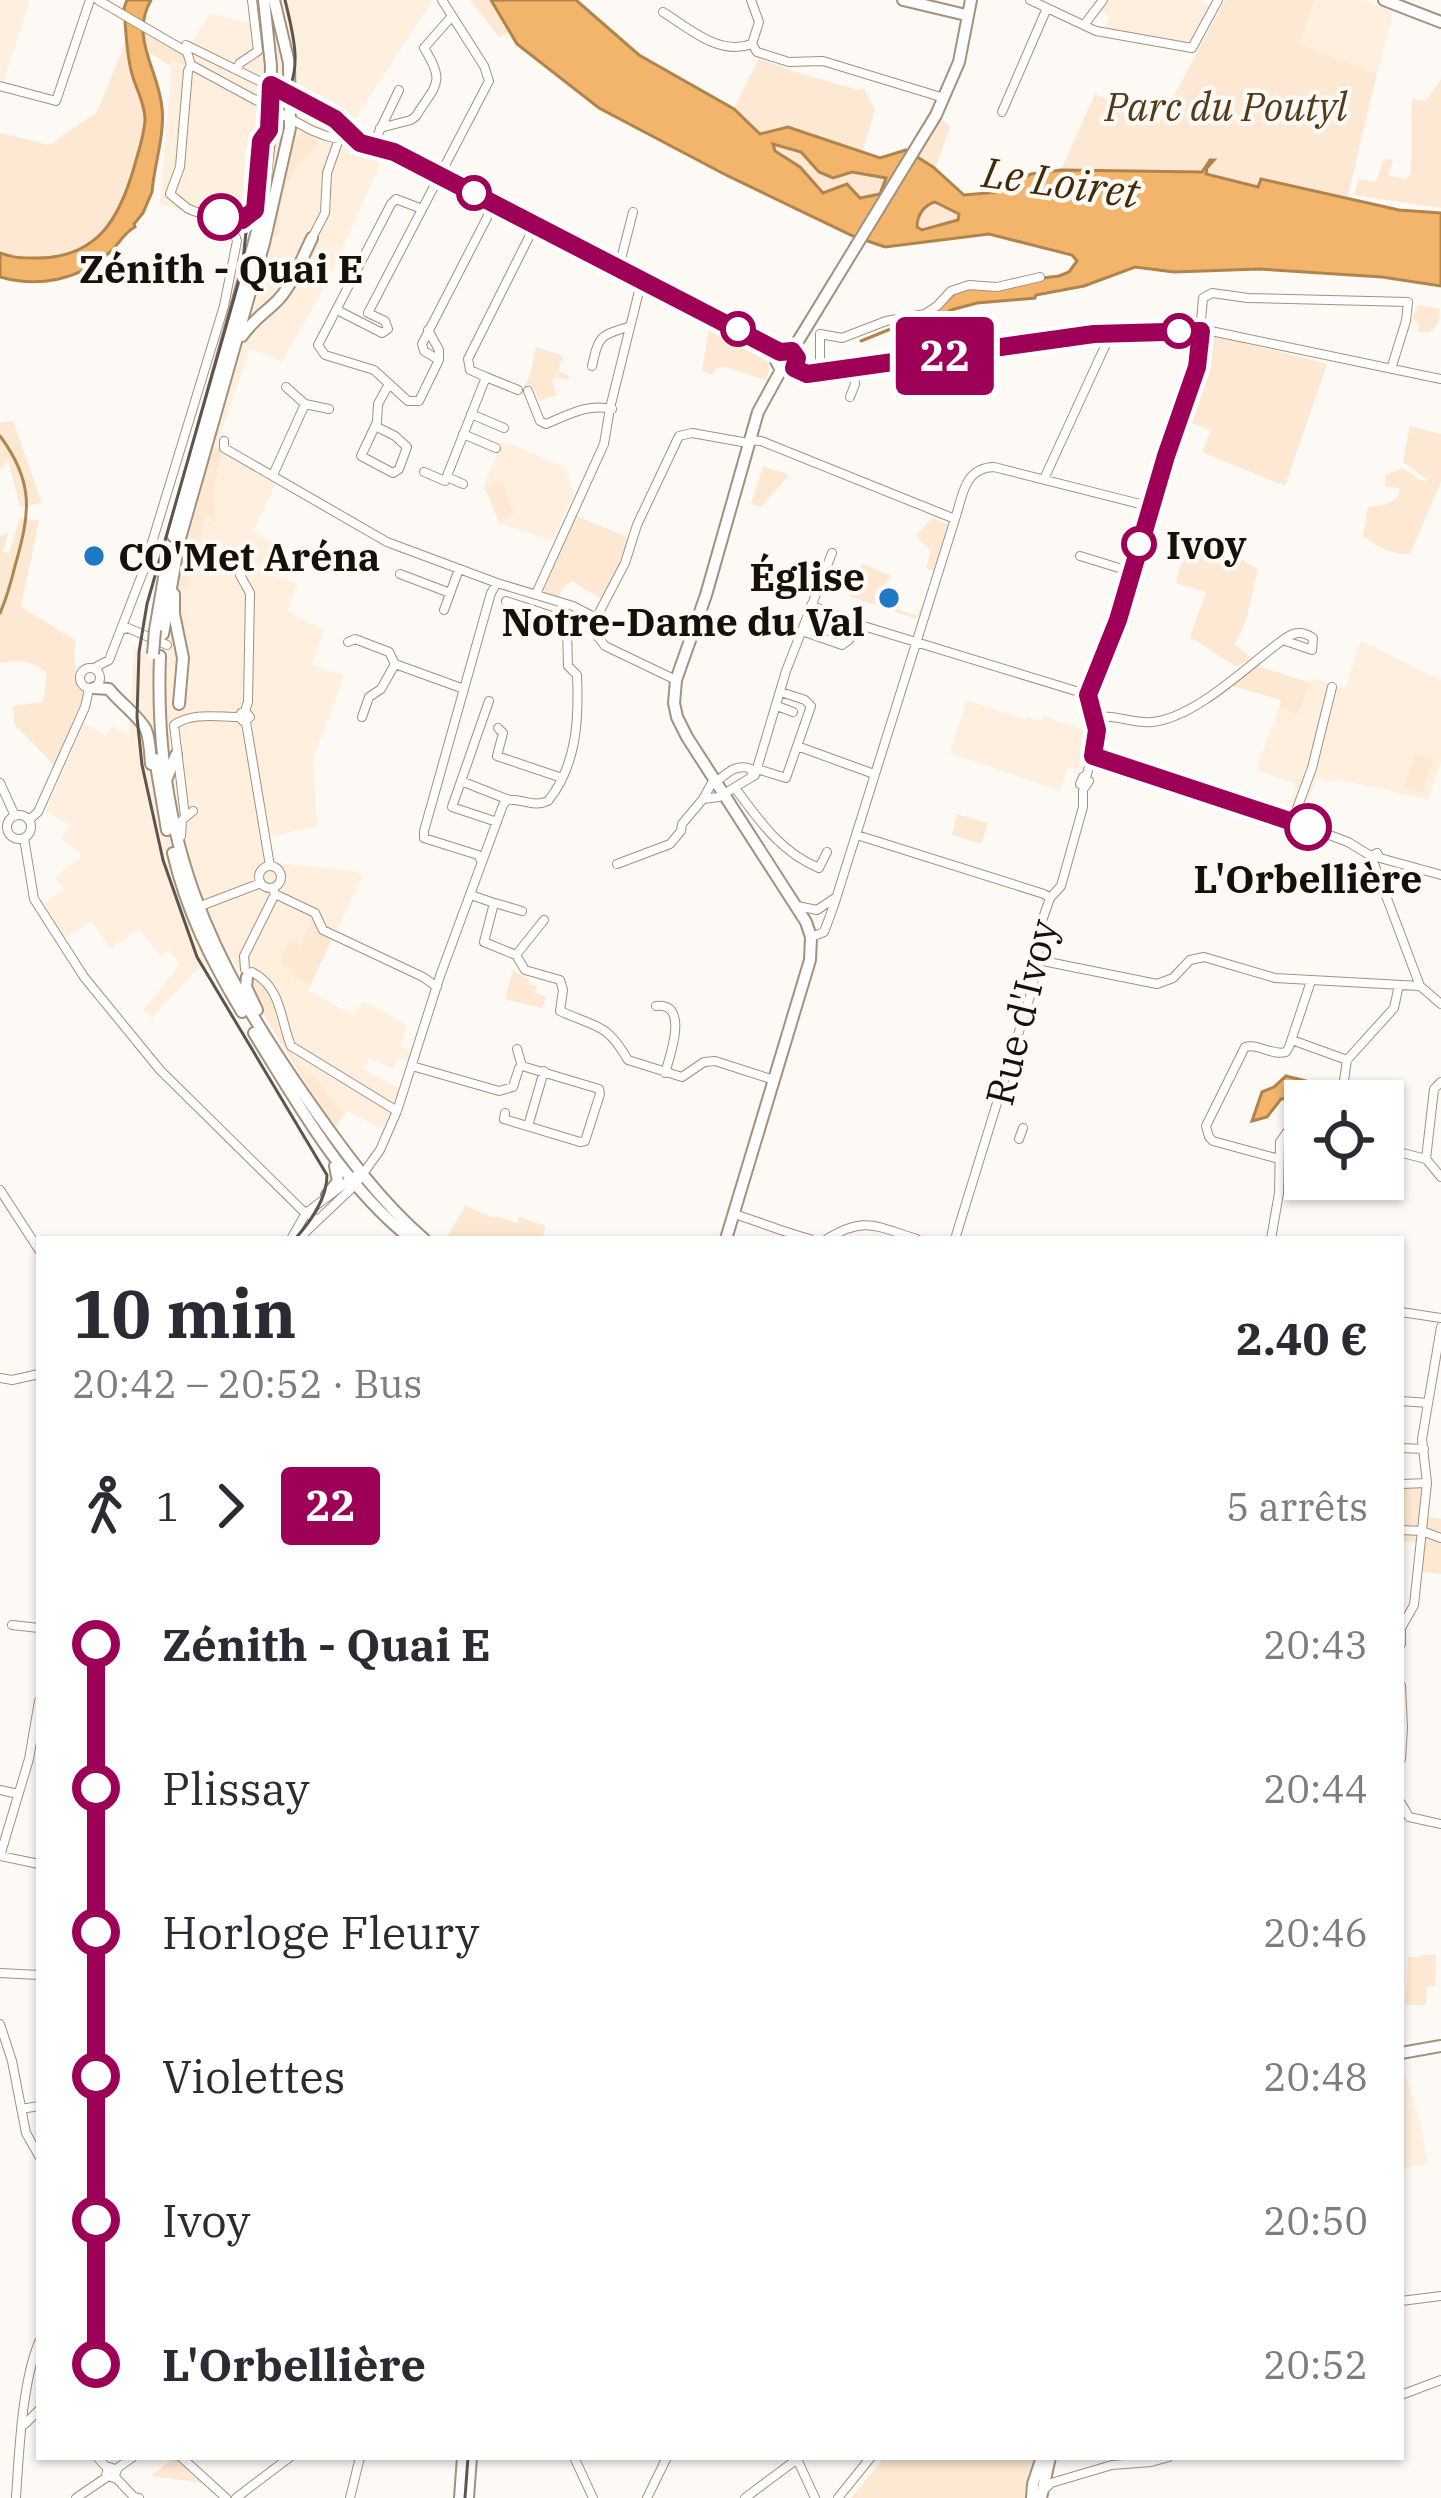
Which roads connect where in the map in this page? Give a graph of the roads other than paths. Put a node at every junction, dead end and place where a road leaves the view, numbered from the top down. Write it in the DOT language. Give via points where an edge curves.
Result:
graph roads {
  1 [pos="94,0"];
  2 [pos="252,0"];
  3 [pos="264,0"];
  4 [pos="274,0"];
  5 [pos="442,0"];
  6 [pos="751,0"];
  7 [pos="903,0"];
  8 [pos="970,0"];
  9 [pos="1030,0"];
  10 [pos="1103,0"];
  11 [pos="1218,0"];
  12 [pos="1384,0"];
  13 [pos="1047,8"];
  14 [pos="663,12"];
  15 [pos="452,16"];
  16 [pos="966,16"];
  17 [pos="1441,22"];
  18 [pos="1084,25"];
  19 [pos="146,27"];
  20 [pos="415,34"];
  21 [pos="752,44"];
  22 [pos="424,48"];
  23 [pos="203,52"];
  24 [pos="193,66"];
  25 [pos="236,70"];
  26 [pos="271,85"];
  27 [pos="0,86"];
  28 [pos="399,90"];
  29 [pos="291,95"];
  30 [pos="944,98"];
  31 [pos="270,108"];
  32 [pos="388,112"];
  33 [pos="1002,112"];
  34 [pos="335,119"];
  35 [pos="292,121"];
  36 [pos="406,122"];
  37 [pos="380,128"];
  38 [pos="269,130"];
  39 [pos="326,136"];
  40 [pos="339,140"];
  41 [pos="360,143"];
  42 [pos="377,146"];
  43 [pos="439,175"];
  44 [pos="494,204"];
  45 [pos="422,209"];
  46 [pos="633,212"];
  47 [pos="220,217"];
  48 [pos="535,225"];
  49 [pos="312,238"];
  50 [pos="619,267"];
  51 [pos="1040,277"];
  52 [pos="642,279"];
  53 [pos="337,310"];
  54 [pos="368,313"];
  55 [pos="363,323"];
  56 [pos="630,327"];
  57 [pos="1201,331"];
  58 [pos="1107,333"];
  59 [pos="786,351"];
  60 [pos="232,355"];
  61 [pos="592,366"];
  62 [pos="1391,368"];
  63 [pos="788,369"];
  64 [pos="853,370"];
  65 [pos="820,374"];
  66 [pos="486,377"];
  67 [pos="1441,379"];
  68 [pos="388,384"];
  69 [pos="286,388"];
  70 [pos="850,397"];
  71 [pos="305,404"];
  72 [pos="329,409"];
  73 [pos="611,409"];
  74 [pos="471,414"];
  75 [pos="375,426"];
  76 [pos="504,428"];
  77 [pos="463,434"];
  78 [pos="224,441"];
  79 [pos="749,441"];
  80 [pos="207,445"];
  81 [pos="496,448"];
  82 [pos="424,472"];
  83 [pos="273,475"];
  84 [pos="447,477"];
  85 [pos="1045,479"];
  86 [pos="463,484"];
  87 [pos="1153,507"];
  88 [pos="955,519"];
  89 [pos="832,553"];
  90 [pos="1080,556"];
  91 [pos="459,569"];
  92 [pos="1132,572"];
  93 [pos="400,574"];
  94 [pos="240,575"];
  95 [pos="790,581"];
  96 [pos="497,583"];
  97 [pos="816,591"];
  98 [pos="451,593"];
  99 [pos="491,593"];
  100 [pos="536,594"];
  101 [pos="506,601"];
  102 [pos="811,605"];
  103 [pos="445,610"];
  104 [pos="540,612"];
  105 [pos="835,615"];
  106 [pos="596,618"];
  107 [pos="531,623"];
  108 [pos="856,624"];
  109 [pos="121,630"];
  110 [pos="802,631"];
  111 [pos="1282,640"];
  112 [pos="348,642"];
  113 [pos="918,643"];
  114 [pos="160,644"];
  115 [pos="394,664"];
  116 [pos="94,668"];
  117 [pos="676,680"];
  118 [pos="1332,687"];
  119 [pos="92,689"];
  120 [pos="464,689"];
  121 [pos="781,692"];
  122 [pos="1088,695"];
  123 [pos="489,701"];
  124 [pos="179,704"];
  125 [pos="777,706"];
  126 [pos="793,712"];
  127 [pos="193,717"];
  128 [pos="243,717"];
  129 [pos="362,717"];
  130 [pos="1096,717"];
  131 [pos="498,728"];
  132 [pos="797,746"];
  133 [pos="176,755"];
  134 [pos="1093,756"];
  135 [pos="754,772"];
  136 [pos="874,774"];
  137 [pos="562,778"];
  138 [pos="166,781"];
  139 [pos="461,781"];
  140 [pos="715,781"];
  141 [pos="0,783"];
  142 [pos="729,791"];
  143 [pos="704,799"];
  144 [pos="509,800"];
  145 [pos="15,816"];
  146 [pos="29,820"];
  147 [pos="497,822"];
  148 [pos="1292,822"];
  149 [pos="167,830"];
  150 [pos="4,833"];
  151 [pos="857,835"];
  152 [pos="24,838"];
  153 [pos="827,852"];
  154 [pos="1375,858"];
  155 [pos="483,864"];
  156 [pos="617,864"];
  157 [pos="270,866"];
  158 [pos="186,873"];
  159 [pos="1441,875"];
  160 [pos="261,883"];
  161 [pos="274,891"];
  162 [pos="472,895"];
  163 [pos="836,897"];
  164 [pos="1050,898"];
  165 [pos="494,903"];
  166 [pos="797,906"];
  167 [pos="194,909"];
  168 [pos="522,911"];
  169 [pos="544,920"];
  170 [pos="811,937"];
  171 [pos="516,955"];
  172 [pos="1037,960"];
  173 [pos="248,973"];
  174 [pos="440,976"];
  175 [pos="423,977"];
  176 [pos="1311,981"];
  177 [pos="1399,985"];
  178 [pos="1420,986"];
  179 [pos="437,987"];
  180 [pos="1441,1004"];
  181 [pos="656,1006"];
  182 [pos="1292,1040"];
  183 [pos="517,1048"];
  184 [pos="1347,1060"];
  185 [pos="412,1066"];
  186 [pos="522,1066"];
  187 [pos="544,1071"];
  188 [pos="665,1072"];
  189 [pos="774,1080"];
  190 [pos="1344,1080"];
  191 [pos="1441,1082"];
  192 [pos="298,1100"];
  193 [pos="397,1111"];
  194 [pos="505,1113"];
  195 [pos="527,1126"];
  196 [pos="1022,1128"];
  197 [pos="322,1129"];
  198 [pos="1284,1136"];
  199 [pos="1019,1139"];
  200 [pos="1404,1153"];
  201 [pos="1280,1159"];
  202 [pos="1426,1159"];
  203 [pos="1441,1177"];
  204 [pos="356,1178"];
  205 [pos="0,1190"];
  206 [pos="327,1195"];
  207 [pos="306,1213"];
  208 [pos="734,1214"];
  209 [pos="317,1220"];
  210 [pos="296,1236"];
  211 [pos="298,1236"];
  212 [pos="408,1236"];
  213 [pos="420,1236"];
  214 [pos="727,1236"];
  215 [pos="798,1236"];
  216 [pos="833,1236"];
  217 [pos="907,1236"];
  218 [pos="956,1236"];
  219 [pos="1272,1236"];
  220 [pos="36,1245"];
  221 [pos="1404,1313"];
  222 [pos="1441,1323"];
  223 [pos="36,1375"];
  224 [pos="0,1378"];
  225 [pos="1404,1401"];
  226 [pos="1428,1403"];
  227 [pos="1404,1448"];
  228 [pos="1424,1449"];
  229 [pos="1427,1483"];
  230 [pos="1404,1484"];
  231 [pos="1404,1530"];
  232 [pos="1422,1531"];
  233 [pos="1441,1538"];
  234 [pos="1404,1623"];
  235 [pos="11,1625"];
  236 [pos="36,1628"];
  237 [pos="36,1718"];
  238 [pos="0,1790"];
  239 [pos="18,1793"];
  240 [pos="1405,1820"];
  241 [pos="1441,1824"];
  242 [pos="0,1856"];
  243 [pos="36,1863"];
  244 [pos="0,1973"];
  245 [pos="36,1976"];
  246 [pos="0,2024"];
  247 [pos="1441,2046"];
  248 [pos="1404,2052"];
  249 [pos="36,2106"];
  250 [pos="21,2109"];
  251 [pos="36,2151"];
  252 [pos="1441,2296"];
  253 [pos="1404,2297"];
  254 [pos="36,2353"];
  255 [pos="1441,2380"];
  256 [pos="1404,2394"];
  257 [pos="36,2413"];
  258 [pos="25,2424"];
  259 [pos="100,2460"];
  260 [pos="129,2460"];
  261 [pos="184,2460"];
  262 [pos="285,2460"];
  263 [pos="359,2460"];
  264 [pos="467,2460"];
  265 [pos="575,2460"];
  266 [pos="666,2460"];
  267 [pos="795,2460"];
  268 [pos="799,2460"];
  269 [pos="869,2460"];
  270 [pos="1045,2460"];
  271 [pos="1158,2460"];
  272 [pos="111,2473"];
  273 [pos="1042,2489"];
  274 [pos="16,2498"];
  275 [pos="76,2498"];
  276 [pos="138,2498"];
  277 [pos="226,2498"];
  278 [pos="236,2498"];
  279 [pos="350,2498"];
  280 [pos="464,2498"];
  281 [pos="593,2498"];
  282 [pos="647,2498"];
  283 [pos="745,2498"];
  284 [pos="815,2498"];
  285 [pos="838,2498"];
  1 -- 19 [label="street"];
  1 -- 27 [label="street" via="56,101"];
  2 -- 25 [label="street" via="258,51"];
  3 -- 26 [label="main road"];
  4 -- 29 [label="main road"];
  5 -- 15 [label="street"];
  6 -- 21 [label="street" via="759,22"];
  7 -- 16 [label="main road"];
  8 -- 16 [label="main road"];
  9 -- 13 [label="street"];
  10 -- 18 [label="street"];
  11 -- 18 [label="street" via="1192,48"];
  12 -- 17 [label="main road"];
  13 -- 18 [label="street"];
  13 -- 33 [label="street"];
  14 -- 21 [label="street" via="725,48"];
  15 -- 22 [label="street"];
  15 -- 43 [label="street" via="489,81"];
  16 -- 30 [label="main road"];
  19 -- 23 [label="street"];
  19 -- 24 [label="street" via="184,48"];
  20 -- 22 [label="street"];
  21 -- 30 [label="street" via="789,62 823,61"];
  22 -- 36 [label="street" via="438,80"];
  23 -- 24 [label="street"];
  23 -- 25 [label="street"];
  24 -- 31 [label="street"];
  24 -- 47 [label="street" via="170,194"];
  25 -- 26 [label="street"];
  26 -- 29 [label="street"];
  26 -- 31 [label="main road"];
  28 -- 32 [label="street"];
  29 -- 34 [label="street"];
  29 -- 35 [label="main road"];
  30 -- 59 [label="main road"];
  31 -- 35 [label="street"];
  31 -- 38 [label="main road"];
  32 -- 36 [label="street"];
  32 -- 37 [label="street"];
  34 -- 39 [label="street"];
  34 -- 41 [label="street"];
  35 -- 39 [label="street"];
  35 -- 60 [label="main road"];
  36 -- 37 [label="street"];
  37 -- 42 [label="street"];
  38 -- 47 [label="main road" via="254,212 242,220"];
  38 -- 114 [label="main road" via="257,238 178,514"];
  39 -- 40 [label="street"];
  40 -- 41 [label="street"];
  40 -- 49 [label="street"];
  41 -- 42 [label="street"];
  42 -- 43 [label="street"];
  43 -- 44 [label="street"];
  43 -- 45 [label="street"];
  44 -- 48 [label="street"];
  44 -- 68 [label="street" via="422,344 439,360 419,401"];
  45 -- 53 [label="street" via="391,204"];
  45 -- 54 [label="street"];
  46 -- 50 [label="street"];
  47 -- 109 [label="street" via="237,238 236,260"];
  48 -- 50 [label="street"];
  48 -- 66 [label="street" via="468,359 470,370"];
  49 -- 60 [label="main road" via="278,300 250,324"];
  50 -- 52 [label="street"];
  51 -- 65 [label="street" via="969,285 925,314 842,338 820,334"];
  52 -- 56 [label="street"];
  52 -- 59 [label="street"];
  53 -- 55 [label="street"];
  53 -- 68 [label="street" via="320,351 374,370"];
  54 -- 55 [label="street"];
  54 -- 55 [label="street" via="388,329"];
  56 -- 61 [label="street" via="598,340"];
  56 -- 73 [label="street"];
  57 -- 58 [label="street"];
  57 -- 62 [label="street"];
  57 -- 62 [label="street" via="1203,298 1212,293 1408,302"];
  57 -- 87 [label="street"];
  58 -- 64 [label="street"];
  58 -- 85 [label="street"];
  59 -- 63 [label="main road" via="797,358"];
  59 -- 63 [label="main road" via="776,361"];
  60 -- 80 [label="main road"];
  62 -- 67 [label="street"];
  63 -- 65 [label="street"];
  63 -- 79 [label="main road"];
  64 -- 65 [label="street"];
  64 -- 70 [label="street"];
  66 -- 73 [label="street" via="523,390 546,424 588,407"];
  66 -- 74 [label="street"];
  68 -- 75 [label="street"];
  69 -- 71 [label="street"];
  71 -- 72 [label="street"];
  71 -- 83 [label="street"];
  73 -- 100 [label="street" via="604,444"];
  74 -- 76 [label="street"];
  74 -- 77 [label="street"];
  75 -- 75 [label="street" via="361,456 393,472 407,447"];
  77 -- 81 [label="street"];
  77 -- 84 [label="street"];
  78 -- 83 [label="street"];
  79 -- 88 [label="street"];
  79 -- 106 [label="street" via="679,436"];
  79 -- 117 [label="main road"];
  80 -- 114 [label="main road"];
  80 -- 124 [label="main road" via="174,583"];
  82 -- 84 [label="street"];
  83 -- 91 [label="street" via="372,536"];
  84 -- 86 [label="street"];
  85 -- 87 [label="street"];
  85 -- 88 [label="street" via="978,469"];
  87 -- 92 [label="street"];
  88 -- 113 [label="street"];
  89 -- 97 [label="street"];
  90 -- 92 [label="street"];
  91 -- 96 [label="street"];
  91 -- 98 [label="street"];
  92 -- 122 [label="street"];
  93 -- 98 [label="street"];
  94 -- 128 [label="street" via="250,593"];
  95 -- 97 [label="street"];
  96 -- 99 [label="street"];
  96 -- 100 [label="street"];
  97 -- 102 [label="street"];
  98 -- 103 [label="street"];
  99 -- 100 [label="street"];
  99 -- 120 [label="street"];
  100 -- 106 [label="street"];
  101 -- 104 [label="street"];
  102 -- 105 [label="street"];
  102 -- 110 [label="street"];
  104 -- 107 [label="street"];
  104 -- 137 [label="street" via="567,629 568,666 578,675 577,735"];
  105 -- 108 [label="street"];
  105 -- 110 [label="street"];
  106 -- 117 [label="street" via="592,632 605,646"];
  108 -- 110 [label="street" via="842,645"];
  108 -- 113 [label="street"];
  109 -- 114 [label="street"];
  109 -- 116 [label="street" via="109,660"];
  110 -- 121 [label="street"];
  111 -- 130 [label="street" via="1178,715 1152,722"];
  112 -- 115 [label="street" via="389,652"];
  113 -- 122 [label="street"];
  113 -- 136 [label="street"];
  114 -- 138 [label="main road"];
  114 -- 149 [label="main road" via="153,730"];
  115 -- 120 [label="street"];
  115 -- 129 [label="street"];
  116 -- 119 [label="street"];
  116 -- 119 [label="street" via="84,670 82,683"];
  117 -- 140 [label="main road" via="677,717"];
  118 -- 148 [label="street"];
  119 -- 146 [label="street"];
  119 -- 149 [label="main road" via="109,689 144,726"];
  120 -- 155 [label="street" via="424,838 478,855"];
  121 -- 125 [label="street"];
  121 -- 132 [label="street" via="811,706"];
  122 -- 130 [label="street, Rue d'Ivoy"];
  123 -- 139 [label="street"];
  124 -- 127 [label="street"];
  125 -- 126 [label="street"];
  125 -- 135 [label="street"];
  127 -- 128 [label="street"];
  127 -- 133 [label="street" via="174,725"];
  128 -- 157 [label="street"];
  130 -- 134 [label="street, Rue d'Ivoy"];
  131 -- 137 [label="street" via="497,756"];
  132 -- 135 [label="street" via="786,778"];
  132 -- 136 [label="street"];
  133 -- 138 [label="main road"];
  133 -- 158 [label="street" via="189,813 180,828"];
  134 -- 148 [label="street"];
  134 -- 164 [label="street, Rue d'Ivoy" via="1061,886"];
  135 -- 140 [label="street" via="742,766"];
  135 -- 142 [label="street"];
  136 -- 151 [label="street"];
  137 -- 144 [label="street" via="543,804"];
  138 -- 158 [label="main road"];
  139 -- 144 [label="street"];
  139 -- 147 [label="street" via="452,807"];
  140 -- 142 [label="main road"];
  140 -- 143 [label="street"];
  141 -- 145 [label="street"];
  142 -- 143 [label="street"];
  142 -- 153 [label="street" via="795,856 818,868"];
  142 -- 166 [label="main road"];
  143 -- 156 [label="street" via="670,844"];
  144 -- 147 [label="street"];
  145 -- 146 [label="street"];
  145 -- 150 [label="street"];
  146 -- 152 [label="street"];
  147 -- 155 [label="street"];
  148 -- 154 [label="street"];
  149 -- 167 [label="main road"];
  150 -- 152 [label="street"];
  151 -- 163 [label="street"];
  151 -- 164 [label="street"];
  152 -- 207 [label="street" via="34,899 84,977 160,1070"];
  154 -- 159 [label="street"];
  154 -- 178 [label="street"];
  155 -- 162 [label="street"];
  157 -- 160 [label="street" via="261,870"];
  157 -- 161 [label="street" via="281,876"];
  158 -- 167 [label="main road"];
  160 -- 161 [label="street"];
  160 -- 167 [label="street"];
  161 -- 173 [label="street" via="244,956"];
  161 -- 175 [label="street" via="317,915 323,930"];
  162 -- 165 [label="street"];
  162 -- 174 [label="street"];
  163 -- 166 [label="street" via="817,910"];
  163 -- 170 [label="street" via="826,928"];
  164 -- 172 [label="street, Rue d'Ivoy"];
  165 -- 168 [label="street"];
  165 -- 171 [label="street" via="484,942"];
  166 -- 170 [label="main road"];
  167 -- 192 [label="main road" via="222,980"];
  167 -- 197 [label="main road"];
  169 -- 171 [label="street"];
  170 -- 189 [label="main road"];
  171 -- 188 [label="street" via="523,968 560,980 560,1011 602,1026 628,1060"];
  172 -- 176 [label="street" via="1157,984 1204,957"];
  172 -- 218 [label="street, Rue d'Ivoy"];
  173 -- 193 [label="street" via="272,988 291,1046"];
  173 -- 197 [label="main road" via="246,987"];
  174 -- 175 [label="street"];
  174 -- 179 [label="street"];
  175 -- 179 [label="street"];
  176 -- 177 [label="street"];
  176 -- 182 [label="street"];
  177 -- 178 [label="street"];
  177 -- 184 [label="street" via="1394,1008"];
  178 -- 180 [label="street"];
  179 -- 185 [label="street"];
  181 -- 188 [label="street" via="675,1013"];
  182 -- 184 [label="street"];
  182 -- 201 [label="street" via="1282,1053 1245,1047 1206,1130 1213,1141"];
  183 -- 186 [label="street"];
  184 -- 190 [label="street"];
  185 -- 186 [label="street" via="505,1092"];
  185 -- 193 [label="street"];
  186 -- 187 [label="street"];
  187 -- 195 [label="street"];
  187 -- 195 [label="street" via="599,1089 594,1116 580,1142"];
  188 -- 189 [label="street" via="682,1077 711,1060"];
  189 -- 208 [label="main road"];
  191 -- 202 [label="street" via="1433,1089"];
  192 -- 197 [label="main road"];
  192 -- 206 [label="main road" via="338,1172"];
  193 -- 204 [label="street"];
  194 -- 195 [label="street"];
  196 -- 199 [label="street"];
  197 -- 204 [label="main road"];
  198 -- 201 [label="street"];
  200 -- 202 [label="street"];
  201 -- 219 [label="street"];
  202 -- 203 [label="street"];
  204 -- 206 [label="street"];
  204 -- 209 [label="street"];
  204 -- 212 [label="main road"];
  204 -- 213 [label="main road"];
  205 -- 220 [label="street"];
  206 -- 207 [label="street"];
  207 -- 209 [label="street"];
  207 -- 210 [label="street"];
  208 -- 214 [label="main road"];
  208 -- 215 [label="street"];
  209 -- 211 [label="street"];
  216 -- 217 [label="street" via="863,1223"];
  221 -- 222 [label="street"];
  222 -- 226 [label="street"];
  223 -- 224 [label="street"];
  225 -- 226 [label="street"];
  226 -- 228 [label="street"];
  227 -- 228 [label="street"];
  228 -- 229 [label="street"];
  229 -- 230 [label="street"];
  229 -- 232 [label="street"];
  231 -- 232 [label="street"];
  232 -- 233 [label="street"];
  232 -- 234 [label="street" via="1414,1605"];
  235 -- 236 [label="street"];
  237 -- 239 [label="street"];
  238 -- 239 [label="street"];
  239 -- 242 [label="street"];
  240 -- 241 [label="street"];
  242 -- 243 [label="street"];
  244 -- 245 [label="street"];
  246 -- 250 [label="street"];
  247 -- 248 [label="main road"];
  249 -- 250 [label="street"];
  250 -- 251 [label="street"];
  252 -- 253 [label="street"];
  254 -- 258 [label="street"];
  255 -- 256 [label="street"];
  257 -- 258 [label="street"];
  258 -- 274 [label="street"];
  259 -- 272 [label="street"];
  260 -- 272 [label="street"];
  261 -- 277 [label="street"];
  262 -- 278 [label="street"];
  263 -- 279 [label="street"];
  264 -- 280 [label="main road"];
  265 -- 281 [label="street"];
  266 -- 282 [label="street"];
  267 -- 283 [label="street"];
  268 -- 284 [label="street"];
  269 -- 285 [label="street"];
  270 -- 273 [label="main road" via="1033,2484"];
  271 -- 273 [label="street" via="1112,2465"];
  272 -- 275 [label="street"];
  272 -- 276 [label="street"];
}
